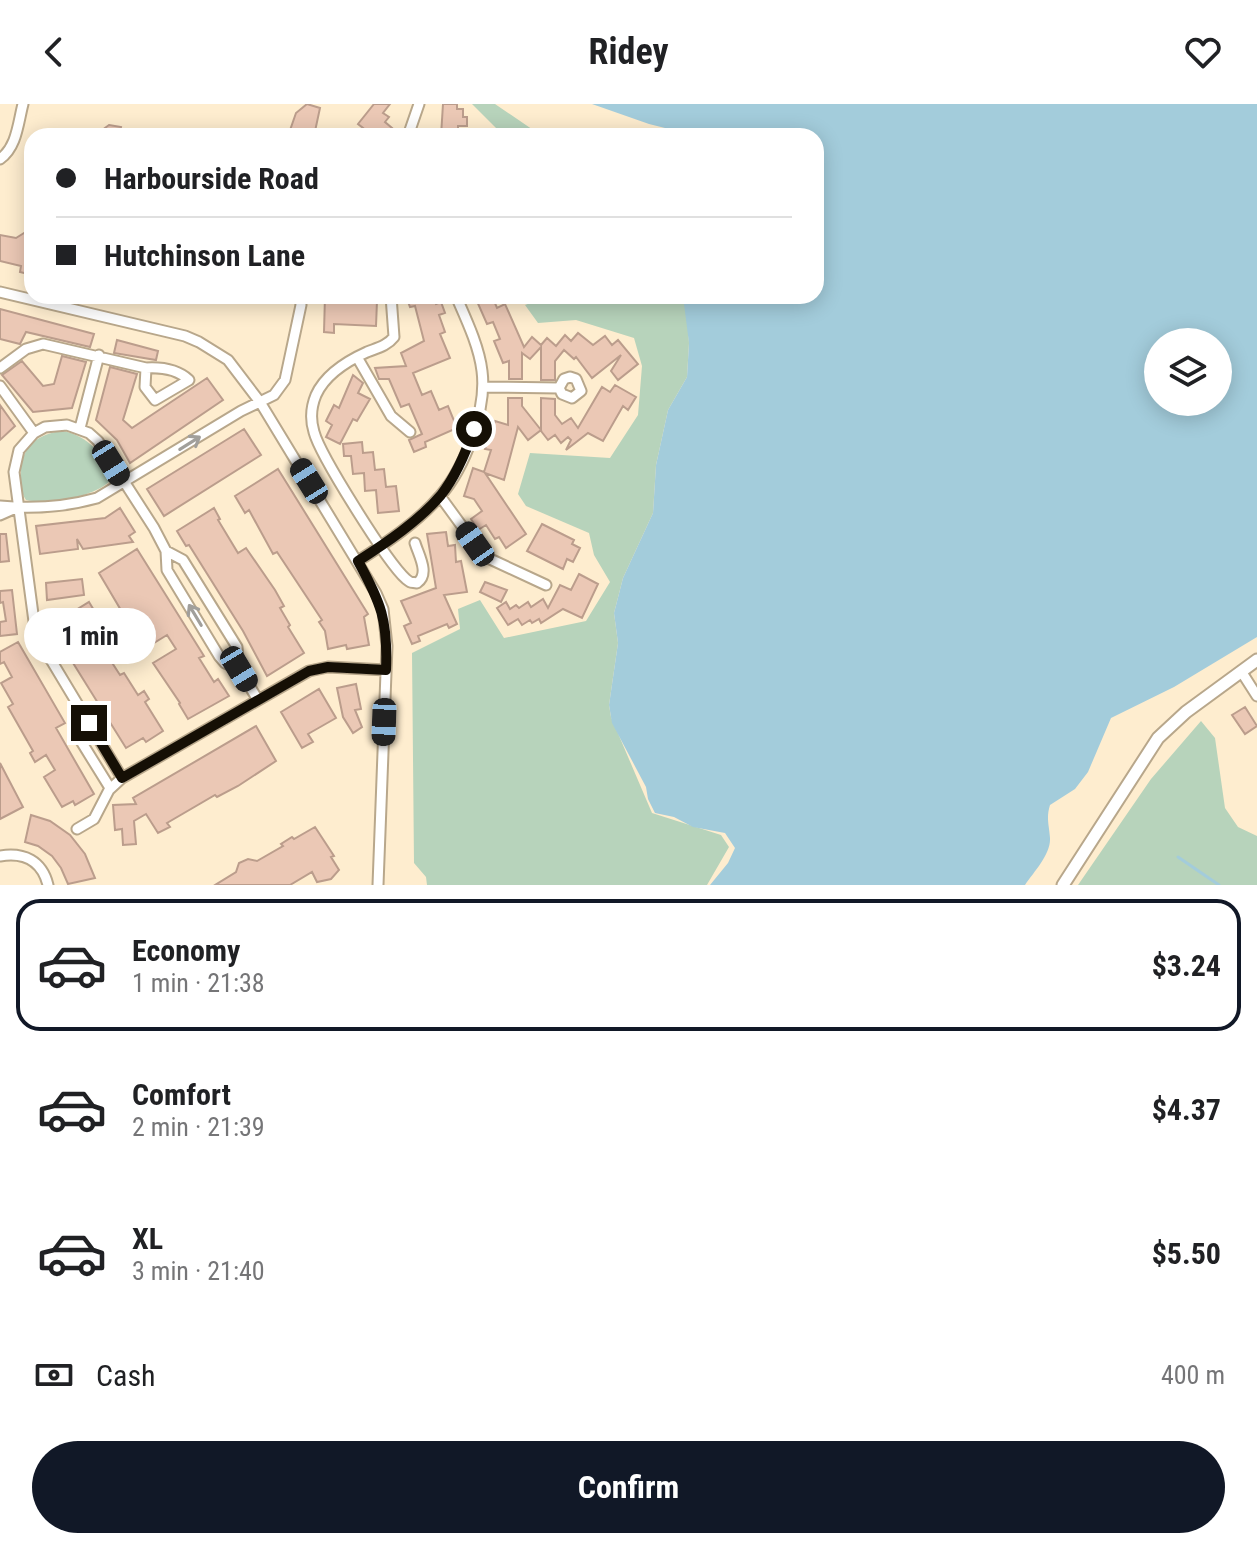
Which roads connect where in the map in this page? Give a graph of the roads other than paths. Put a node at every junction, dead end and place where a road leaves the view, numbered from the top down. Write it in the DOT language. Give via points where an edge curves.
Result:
graph roads {
  1 [pos="23,104"];
  2 [pos="419,104"];
  3 [pos="411,128"];
  4 [pos="0,159"];
  5 [pos="0,292"];
  6 [pos="24,298"];
  7 [pos="48,304"];
  8 [pos="301,304"];
  9 [pos="392,304"];
  10 [pos="460,304"];
  11 [pos="99,355"];
  12 [pos="357,357"];
  13 [pos="0,368"];
  14 [pos="146,368"];
  15 [pos="0,386"];
  16 [pos="483,387"];
  17 [pos="559,388"];
  18 [pos="260,402"];
  19 [pos="80,428"];
  20 [pos="410,432"];
  21 [pos="34,433"];
  22 [pos="124,484"];
  23 [pos="440,496"];
  24 [pos="0,506"];
  25 [pos="18,507"];
  26 [pos="0,515"];
  27 [pos="415,543"];
  28 [pos="381,546"];
  29 [pos="166,551"];
  30 [pos="358,561"];
  31 [pos="546,585"];
  32 [pos="1257,660"];
  33 [pos="239,669"];
  34 [pos="386,670"];
  35 [pos="1241,671"];
  36 [pos="1257,696"];
  37 [pos="258,700"];
  38 [pos="89,723"];
  39 [pos="122,778"];
  40 [pos="110,788"];
  41 [pos="77,829"];
  42 [pos="0,849"];
  43 [pos="15,854"];
  44 [pos="0,856"];
  45 [pos="48,885"];
  46 [pos="378,885"];
  47 [pos="1063,885"];
  1 -- 4 [label="street" via="11,147"];
  2 -- 3 [label="street"];
  5 -- 6 [label="street"];
  7 -- 18 [label="street" via="199,342 228,360"];
  8 -- 18 [label="street" via="285,380"];
  9 -- 12 [label="street" via="394,337"];
  10 -- 16 [label="street" via="479,354"];
  11 -- 13 [label="street" via="43,344"];
  11 -- 14 [label="street"];
  11 -- 19 [label="street"];
  12 -- 20 [label="street" via="391,416"];
  12 -- 28 [label="street" via="319,390 312,423 317,441"];
  14 -- 14 [label="street" via="176,371 189,380 155,400 145,387"];
  15 -- 21 [label="street"];
  16 -- 17 [label="street"];
  16 -- 23 [label="street" via="466,451"];
  22 -- 18 [label="street, one-way"];
  18 -- 30 [label="street"];
  19 -- 21 [label="street" via="56,426"];
  19 -- 22 [label="street" via="98,441"];
  21 -- 25 [label="street" via="15,461"];
  22 -- 25 [label="street" via="81,503"];
  22 -- 29 [label="street"];
  23 -- 28 [label="street"];
  23 -- 31 [label="street" via="482,552"];
  24 -- 25 [label="street"];
  25 -- 26 [label="street"];
  25 -- 38 [label="street" via="35,629"];
  27 -- 28 [label="street" via="424,572 417,583 403,576"];
  28 -- 30 [label="street"];
  29 -- 33 [label="street" via="183,560 237,647"];
  33 -- 29 [label="street, one-way" via="219,656 167,570"];
  30 -- 34 [label="street" via="383,609"];
  32 -- 35 [label="street"];
  33 -- 37 [label="street"];
  34 -- 37 [label="street" via="317,668"];
  34 -- 46 [label="street"];
  35 -- 36 [label="street"];
  35 -- 47 [label="street" via="1158,738"];
  37 -- 39 [label="street"];
  38 -- 39 [label="street"];
  38 -- 40 [label="street" via="79,738"];
  39 -- 40 [label="street"];
  40 -- 41 [label="street" via="99,814"];
  42 -- 43 [label="street"];
  43 -- 44 [label="street"];
  43 -- 45 [label="street" via="38,865"];
}
